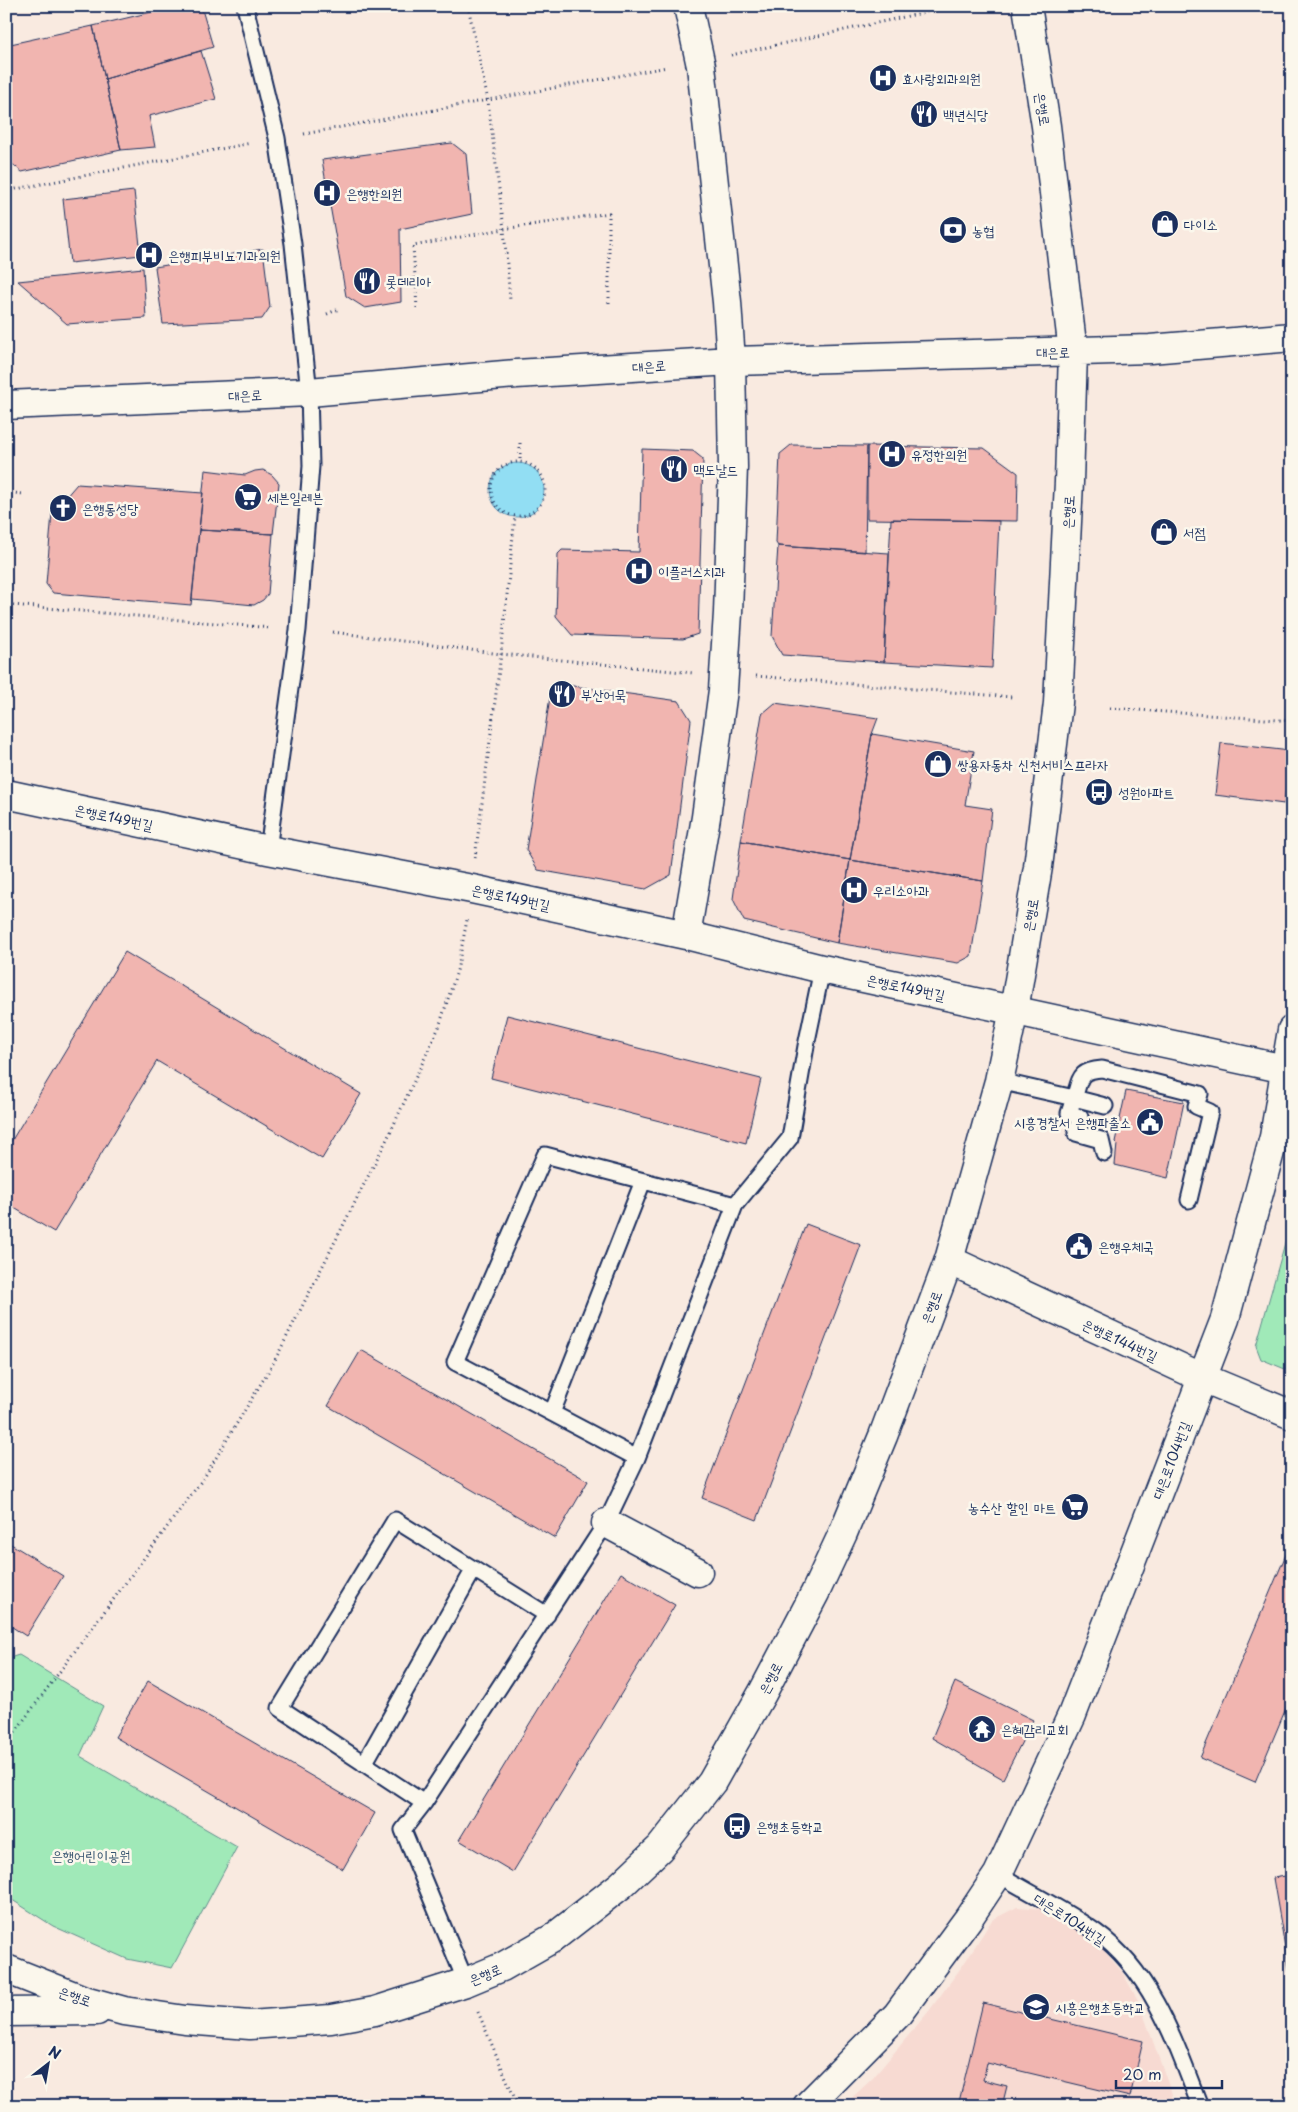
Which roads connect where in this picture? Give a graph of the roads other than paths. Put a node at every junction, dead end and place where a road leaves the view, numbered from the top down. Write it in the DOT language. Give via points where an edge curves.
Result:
graph roads {
  1 [pos="245,6"];
  2 [pos="688,6"];
  3 [pos="1026,6"];
  4 [pos="1292,336"];
  5 [pos="1073,352"];
  6 [pos="731,361"];
  7 [pos="309,392"];
  8 [pos="6,405"];
  9 [pos="6,794"];
  10 [pos="268,850"];
  11 [pos="686,935"];
  12 [pos="822,969"];
  13 [pos="1014,1010"];
  14 [pos="1292,1030"];
  15 [pos="1285,1069"];
  16 [pos="999,1081"];
  17 [pos="1074,1098"];
  18 [pos="1105,1106"];
  19 [pos="1104,1152"];
  20 [pos="643,1181"];
  21 [pos="1189,1200"];
  22 [pos="735,1205"];
  23 [pos="949,1260"];
  24 [pos="1203,1378"];
  25 [pos="552,1413"];
  26 [pos="1292,1415"];
  27 [pos="637,1458"];
  28 [pos="606,1523"];
  29 [pos="474,1569"];
  30 [pos="698,1572"];
  31 [pos="547,1615"];
  32 [pos="364,1764"];
  33 [pos="424,1803"];
  34 [pos="998,1874"];
  35 [pos="6,1969"];
  36 [pos="466,1982"];
  37 [pos="124,2011"];
  38 [pos="6,2012"];
  39 [pos="807,2106"];
  40 [pos="1200,2106"];
  1 -- 7 [label="lane" via="277,138 293,244"];
  2 -- 6 [label="street" via="701,66"];
  3 -- 5 [label="street, 은행로" via="1046,126"];
  4 -- 5 [label="street, 대은로" via="1150,349"];
  5 -- 6 [label="street, 대은로"];
  5 -- 13 [label="street, 은행로" via="1057,711 1039,858"];
  6 -- 7 [label="street, 대은로" via="516,374"];
  6 -- 11 [label="street" via="733,467 723,690"];
  7 -- 8 [label="street, 대은로"];
  7 -- 10 [label="lane" via="311,466 298,630"];
  9 -- 10 [label="street, 은행로149번길"];
  10 -- 11 [label="street, 은행로149번길"];
  11 -- 12 [label="street, 은행로149번길"];
  12 -- 13 [label="street, 은행로149번길"];
  12 -- 22 [label="lane" via="790,1138"];
  13 -- 15 [label="street, 은행로149번길"];
  13 -- 16 [label="street, 은행로"];
  14 -- 15 [label="street, 대은로104번길"];
  15 -- 24 [label="street, 대은로104번길" via="1274,1137 1225,1319"];
  16 -- 17 [label="lane"];
  16 -- 23 [label="street, 은행로"];
  17 -- 18 [label="lane"];
  17 -- 19 [label="lane" via="1069,1113 1080,1117 1076,1133 1101,1140"];
  17 -- 21 [label="lane" via="1081,1075 1088,1070 1102,1069 1200,1094 1196,1106 1210,1112"];
  20 -- 22 [label="lane"];
  20 -- 25 [label="lane"];
  20 -- 25 [label="lane" via="545,1155 455,1362"];
  22 -- 27 [label="lane"];
  23 -- 24 [label="street, 은행로144번길"];
  23 -- 36 [label="street, 은행로" via="843,1533 772,1676 712,1782 660,1848 621,1885 553,1938 502,1967"];
  24 -- 26 [label="street, 은행로144번길"];
  24 -- 34 [label="street, 대은로104번길" via="1072,1715"];
  25 -- 27 [label="lane"];
  27 -- 28 [label="lane"];
  28 -- 30 [label="street"];
  28 -- 31 [label="lane"];
  29 -- 31 [label="lane"];
  29 -- 32 [label="lane"];
  29 -- 32 [label="lane" via="395,1520 280,1708"];
  31 -- 33 [label="lane"];
  32 -- 33 [label="lane"];
  33 -- 36 [label="lane" via="403,1830"];
  34 -- 39 [label="street, 대은로104번길" via="897,2014"];
  34 -- 40 [label="lane, 대은로104번길" via="1096,1933 1123,1957 1143,1982 1172,2032"];
  35 -- 37 [label="street, 은행로" via="84,2000"];
  36 -- 37 [label="street, 은행로" via="374,2011 281,2024 222,2024"];
  37 -- 38 [label="street"];
}
